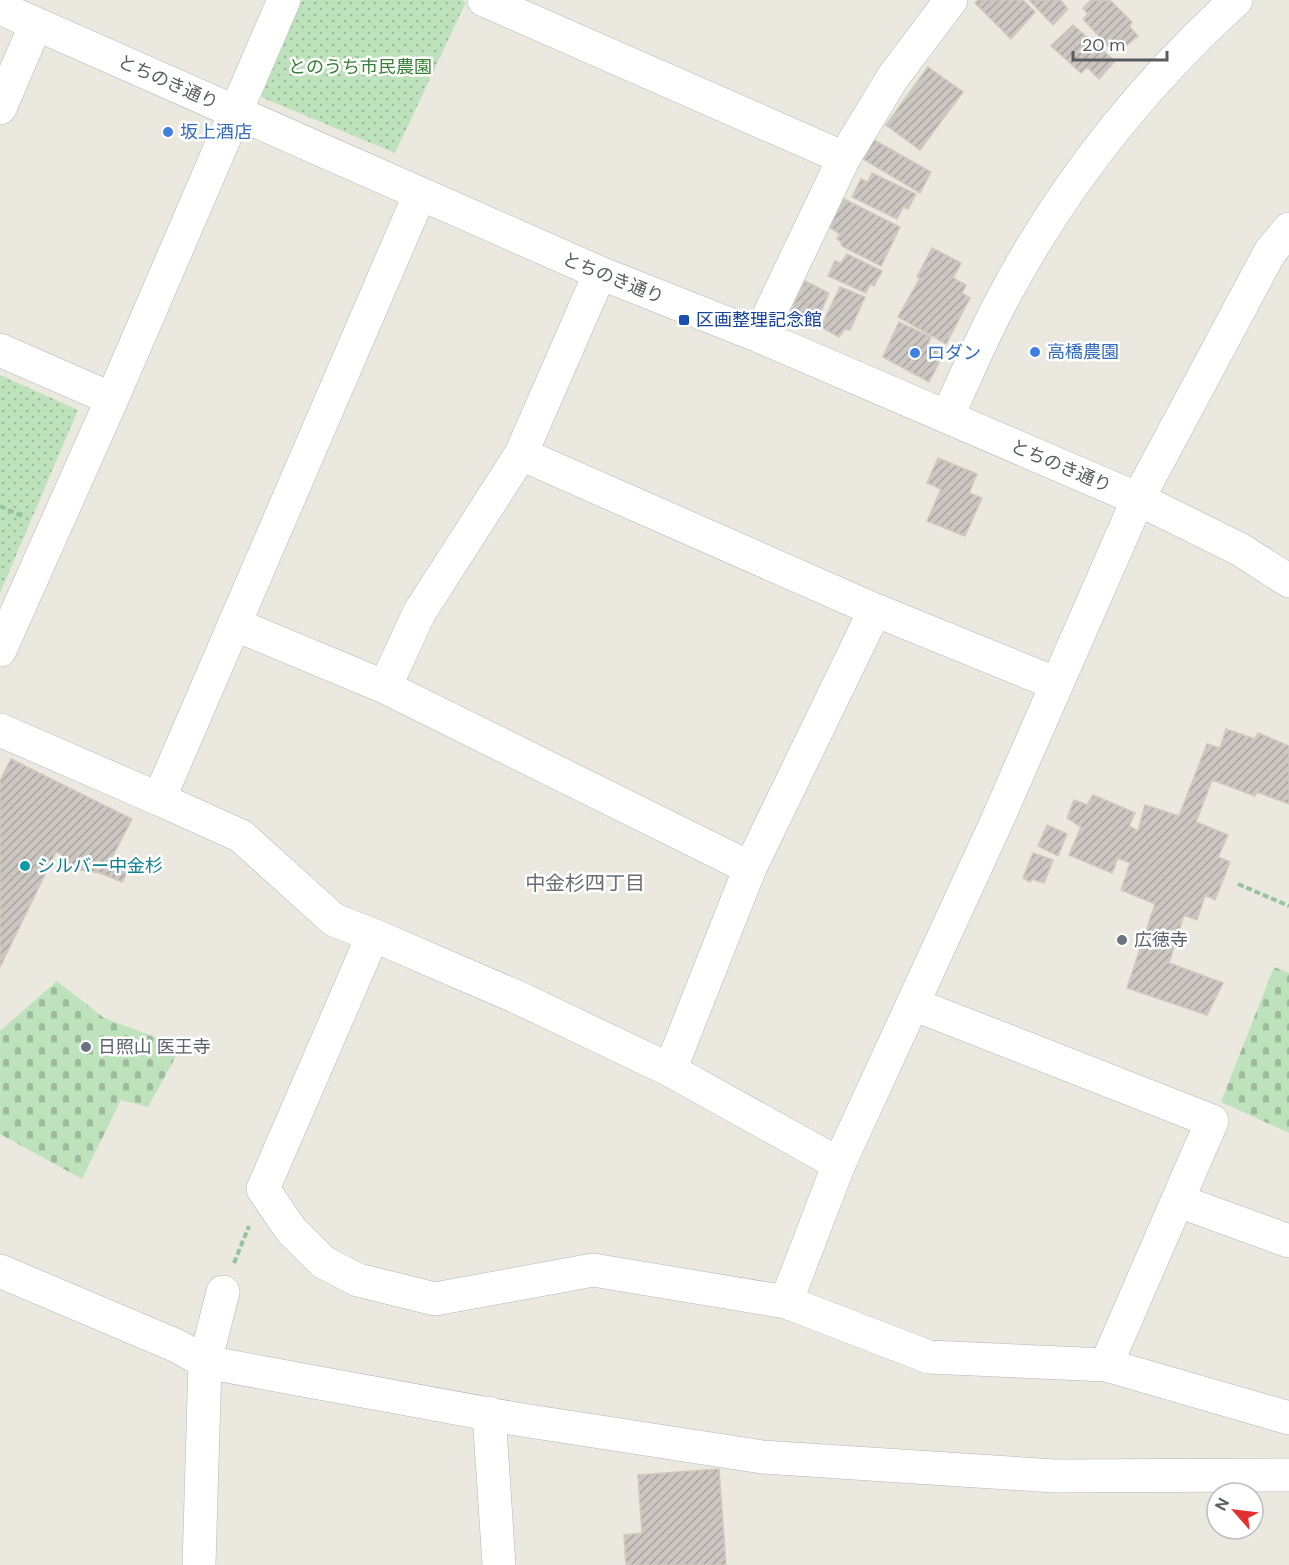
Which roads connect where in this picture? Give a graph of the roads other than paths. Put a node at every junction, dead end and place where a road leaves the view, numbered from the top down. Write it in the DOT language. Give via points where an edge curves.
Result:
graph roads {
  1 [pos="284,0"];
  2 [pos="484,0"];
  3 [pos="951,0"];
  4 [pos="1236,0"];
  5 [pos="0,8"];
  6 [pos="36,24"];
  7 [pos="0,108"];
  8 [pos="236,111"];
  9 [pos="844,158"];
  10 [pos="420,194"];
  11 [pos="1289,229"];
  12 [pos="600,273"];
  13 [pos="759,336"];
  14 [pos="0,350"];
  15 [pos="112,399"];
  16 [pos="947,417"];
  17 [pos="521,454"];
  18 [pos="1138,499"];
  19 [pos="1289,581"];
  20 [pos="875,610"];
  21 [pos="234,624"];
  22 [pos="0,650"];
  23 [pos="1057,684"];
  24 [pos="385,687"];
  25 [pos="0,730"];
  26 [pos="159,799"];
  27 [pos="750,868"];
  28 [pos="373,934"];
  29 [pos="913,1004"];
  30 [pos="670,1070"];
  31 [pos="840,1164"];
  32 [pos="1179,1201"];
  33 [pos="1289,1241"];
  34 [pos="0,1271"];
  35 [pos="223,1292"];
  36 [pos="786,1302"];
  37 [pos="205,1362"];
  38 [pos="1106,1365"];
  39 [pos="489,1413"];
  40 [pos="1289,1418"];
  41 [pos="1289,1475"];
  42 [pos="199,1565"];
  43 [pos="499,1565"];
  1 -- 8 [label="street"];
  2 -- 9 [label="street"];
  3 -- 9 [label="street" via="893,77"];
  4 -- 16 [label="street" via="1134,103 1062,198 1008,290"];
  5 -- 6 [label="street, とちのき通り"];
  6 -- 7 [label="street"];
  6 -- 8 [label="street, とちのき通り"];
  8 -- 10 [label="street, とちのき通り"];
  8 -- 15 [label="street"];
  9 -- 13 [label="street"];
  10 -- 12 [label="street, とちのき通り"];
  10 -- 21 [label="street"];
  11 -- 18 [label="street" via="1270,252"];
  12 -- 13 [label="street, とちのき通り"];
  12 -- 17 [label="street"];
  13 -- 16 [label="street, とちのき通り"];
  14 -- 15 [label="street"];
  15 -- 22 [label="street"];
  16 -- 18 [label="street, とちのき通り"];
  17 -- 20 [label="street"];
  17 -- 24 [label="street" via="419,613"];
  18 -- 19 [label="street, とちのき通り" via="1241,550"];
  18 -- 23 [label="street"];
  20 -- 23 [label="street"];
  20 -- 27 [label="street"];
  21 -- 24 [label="street"];
  21 -- 26 [label="street"];
  23 -- 29 [label="street"];
  24 -- 27 [label="street"];
  25 -- 26 [label="street"];
  26 -- 28 [label="street" via="241,836 334,920"];
  27 -- 30 [label="street"];
  28 -- 30 [label="street"];
  28 -- 36 [label="street" via="263,1189 291,1230 323,1262 357,1280 435,1299 593,1270"];
  29 -- 31 [label="street"];
  29 -- 32 [label="street" via="1212,1121"];
  30 -- 31 [label="street"];
  31 -- 36 [label="street"];
  32 -- 33 [label="street"];
  32 -- 38 [label="street"];
  34 -- 37 [label="street" via="177,1346"];
  35 -- 37 [label="street"];
  36 -- 38 [label="street" via="929,1357"];
  37 -- 39 [label="street"];
  37 -- 42 [label="street"];
  38 -- 40 [label="street"];
  39 -- 41 [label="street" via="762,1457 1055,1476"];
  39 -- 43 [label="street"];
}
